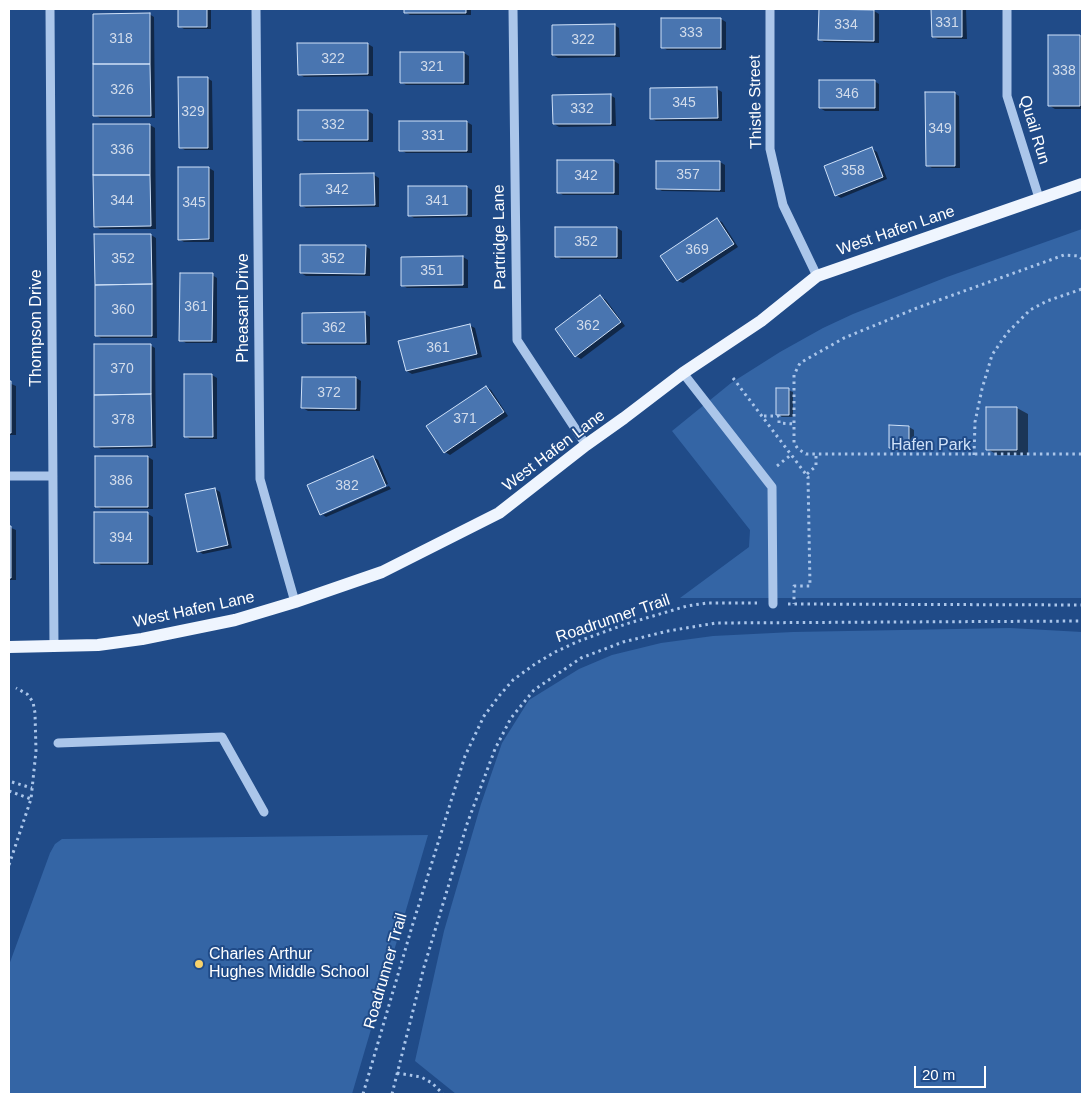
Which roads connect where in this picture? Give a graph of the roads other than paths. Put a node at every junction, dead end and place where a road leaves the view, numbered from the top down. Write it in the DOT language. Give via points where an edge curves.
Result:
graph roads {
  1 [pos="50,9"];
  2 [pos="256,9"];
  3 [pos="513,9"];
  4 [pos="770,9"];
  5 [pos="1007,9"];
  6 [pos="1082,184"];
  7 [pos="1039,198"];
  8 [pos="817,276"];
  9 [pos="683,373"];
  10 [pos="586,444"];
  11 [pos="9,476"];
  12 [pos="53,476"];
  13 [pos="295,602"];
  14 [pos="773,604"];
  15 [pos="54,646"];
  16 [pos="9,647"];
  17 [pos="58,742"];
  18 [pos="264,812"];
  1 -- 12 [label="street, Thompson Drive"];
  2 -- 13 [label="street, Pheasant Drive" via="260,480"];
  3 -- 10 [label="street, Partridge Lane" via="516,340"];
  4 -- 8 [label="street, Thistle Street" via="770,148 783,205"];
  5 -- 7 [label="street, Quail Run" via="1007,96"];
  6 -- 7 [label="main road, West Hafen Lane"];
  7 -- 8 [label="main road, West Hafen Lane"];
  8 -- 9 [label="main road, West Hafen Lane" via="761,321"];
  9 -- 10 [label="main road, West Hafen Lane"];
  9 -- 14 [label="street" via="772,487"];
  10 -- 13 [label="main road, West Hafen Lane" via="499,513 382,572"];
  11 -- 12 [label="street"];
  12 -- 15 [label="street, Thompson Drive"];
  13 -- 15 [label="main road, West Hafen Lane" via="234,620 142,638 98,645"];
  15 -- 16 [label="main road, West Hafen Lane"];
  17 -- 18 [label="street" via="222,737"];
}
